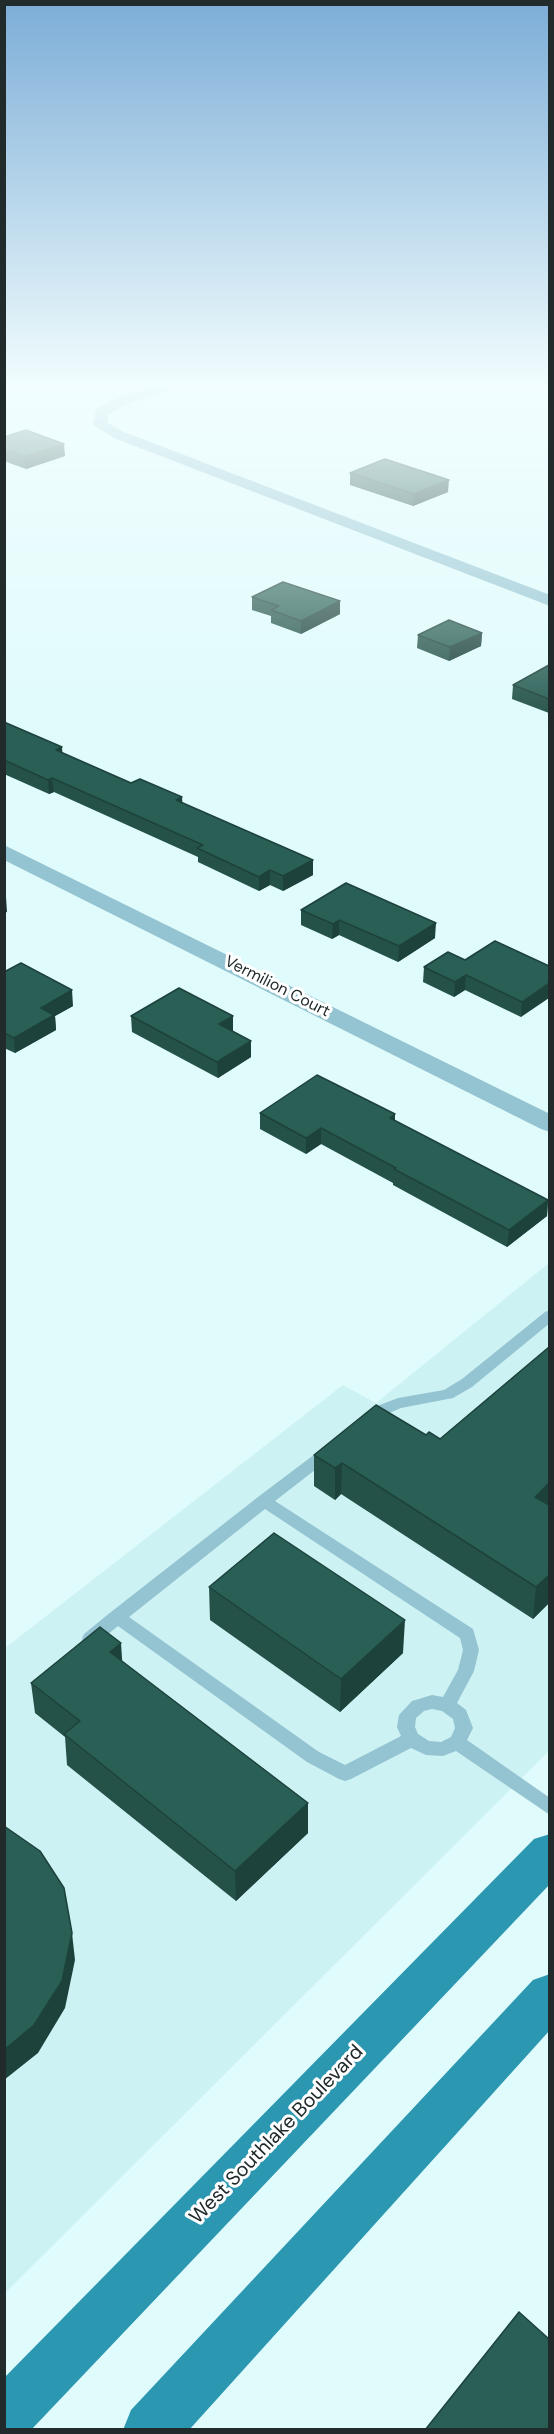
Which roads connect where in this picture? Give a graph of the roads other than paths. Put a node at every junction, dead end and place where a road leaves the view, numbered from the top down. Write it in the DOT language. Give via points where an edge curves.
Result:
graph roads {
  1 [pos="283,499"];
  2 [pos="549,601"];
  3 [pos="4,851"];
  4 [pos="549,1124"];
  5 [pos="549,1315"];
  6 [pos="354,1431"];
  7 [pos="336,1445"];
  8 [pos="264,1502"];
  9 [pos="117,1617"];
  10 [pos="73,1652"];
  11 [pos="447,1704"];
  12 [pos="411,1739"];
  13 [pos="457,1742"];
  14 [pos="549,1808"];
  15 [pos="549,1852"];
  16 [pos="549,1995"];
  17 [pos="4,2418"];
  18 [pos="152,2430"];
  1 -- 2 [label="street"];
  3 -- 4 [label="street, Vermilion Court"];
  5 -- 6 [label="lane" via="467,1383 448,1394 381,1410"];
  7 -- 8 [label="lane"];
  8 -- 9 [label="lane"];
  8 -- 11 [label="lane" via="467,1634 471,1650 466,1671"];
  9 -- 10 [label="lane"];
  9 -- 12 [label="lane" via="313,1757 345,1774"];
  11 -- 12 [label="lane" via="432,1702 418,1706 408,1715 406,1727"];
  11 -- 13 [label="lane" via="460,1714 464,1728"];
  12 -- 13 [label="lane" via="426,1748 443,1749"];
  13 -- 14 [label="lane"];
  15 -- 17 [label="main road, West Southlake Boulevard"];
  16 -- 18 [label="main road"];
}
